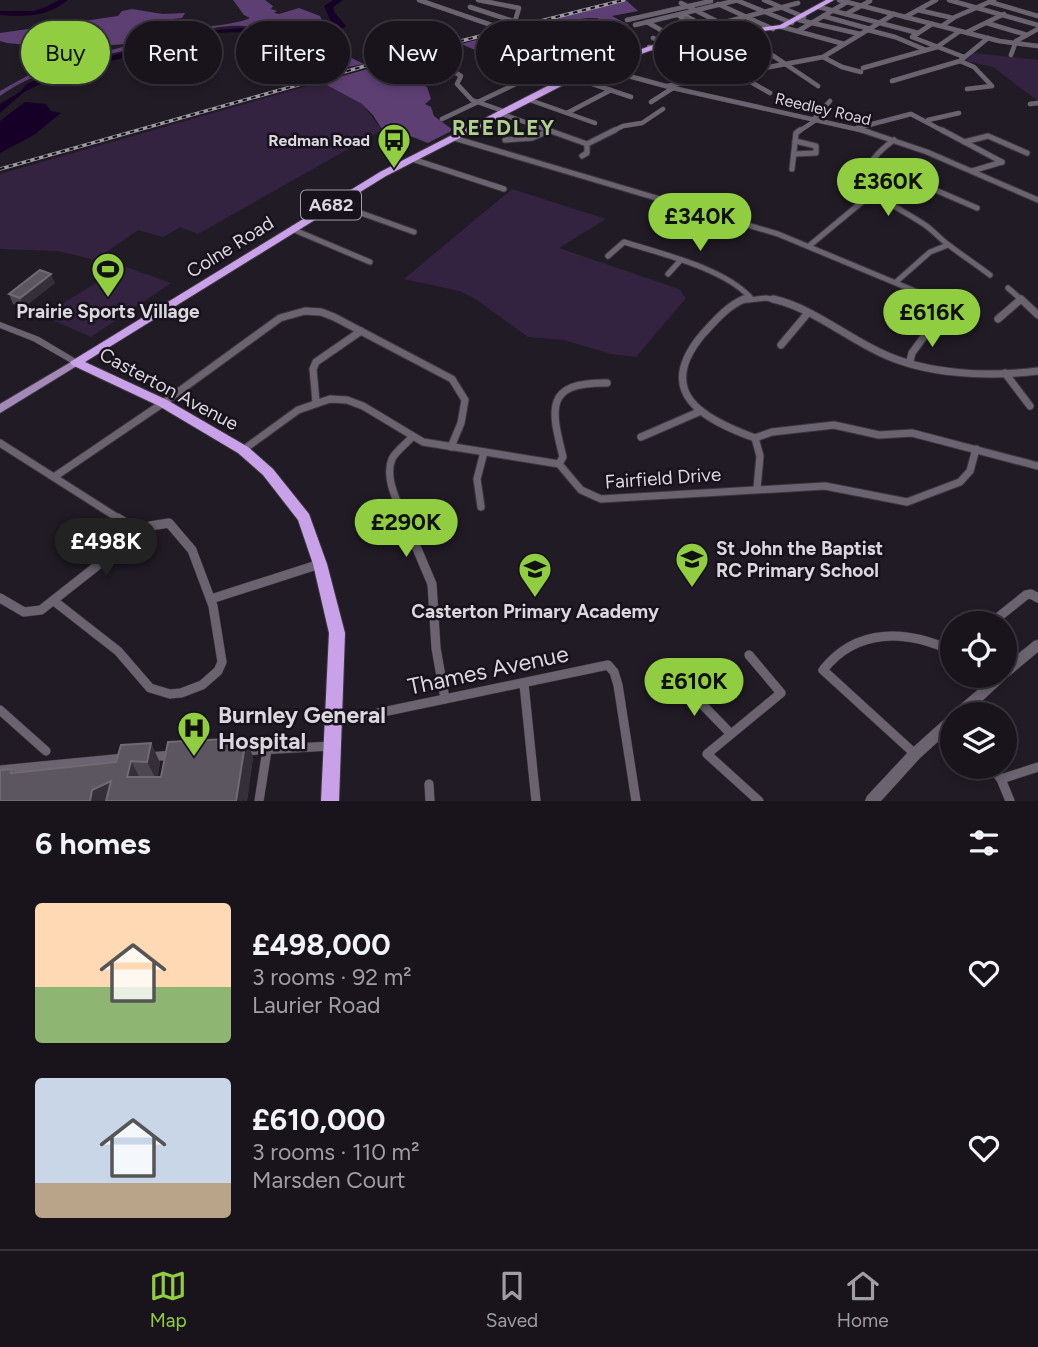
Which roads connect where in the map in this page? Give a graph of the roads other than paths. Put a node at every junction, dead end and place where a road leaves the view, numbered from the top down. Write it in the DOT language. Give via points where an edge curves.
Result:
graph roads {
  1 [pos="419,0"];
  2 [pos="478,0"];
  3 [pos="737,0"];
  4 [pos="764,0"];
  5 [pos="790,0"];
  6 [pos="831,0"];
  7 [pos="839,0"];
  8 [pos="936,0"];
  9 [pos="948,0"];
  10 [pos="982,0"];
  11 [pos="709,1"];
  12 [pos="870,1"];
  13 [pos="992,1"];
  14 [pos="847,2"];
  15 [pos="681,3"];
  16 [pos="798,3"];
  17 [pos="719,5"];
  18 [pos="688,6"];
  19 [pos="862,6"];
  20 [pos="470,7"];
  21 [pos="782,7"];
  22 [pos="817,8"];
  23 [pos="976,8"];
  24 [pos="1015,9"];
  25 [pos="643,10"];
  26 [pos="696,10"];
  27 [pos="833,10"];
  28 [pos="918,10"];
  29 [pos="881,11"];
  30 [pos="764,12"];
  31 [pos="847,14"];
  32 [pos="894,14"];
  33 [pos="651,15"];
  34 [pos="677,15"];
  35 [pos="1002,15"];
  36 [pos="823,16"];
  37 [pos="1038,16"];
  38 [pos="746,17"];
  39 [pos="905,17"];
  40 [pos="953,18"];
  41 [pos="659,19"];
  42 [pos="866,19"];
  43 [pos="627,20"];
  44 [pos="798,20"];
  45 [pos="836,20"];
  46 [pos="918,20"];
  47 [pos="479,21"];
  48 [pos="513,21"];
  49 [pos="516,21"];
  50 [pos="688,21"];
  51 [pos="717,21"];
  52 [pos="729,21"];
  53 [pos="647,22"];
  54 [pos="812,22"];
  55 [pos="846,22"];
  56 [pos="880,23"];
  57 [pos="986,23"];
  58 [pos="640,24"];
  59 [pos="932,24"];
  60 [pos="654,26"];
  61 [pos="942,26"];
  62 [pos="782,27"];
  63 [pos="1038,27"];
  64 [pos="836,28"];
  65 [pos="773,29"];
  66 [pos="869,29"];
  67 [pos="904,29"];
  68 [pos="798,31"];
  69 [pos="960,31"];
  70 [pos="967,32"];
  71 [pos="918,33"];
  72 [pos="860,34"];
  73 [pos="1027,35"];
  74 [pos="815,36"];
  75 [pos="821,37"];
  76 [pos="988,38"];
  77 [pos="805,41"];
  78 [pos="1017,43"];
  79 [pos="844,44"];
  80 [pos="654,46"];
  81 [pos="1038,46"];
  82 [pos="649,47"];
  83 [pos="937,47"];
  84 [pos="640,50"];
  85 [pos="654,50"];
  86 [pos="927,50"];
  87 [pos="771,54"];
  88 [pos="1011,55"];
  89 [pos="823,57"];
  90 [pos="962,59"];
  91 [pos="783,62"];
  92 [pos="771,64"];
  93 [pos="640,79"];
  94 [pos="892,81"];
  95 [pos="457,84"];
  96 [pos="515,84"];
  97 [pos="558,84"];
  98 [pos="593,84"];
  99 [pos="675,84"];
  100 [pos="755,84"];
  101 [pos="665,86"];
  102 [pos="818,86"];
  103 [pos="673,88"];
  104 [pos="967,89"];
  105 [pos="611,90"];
  106 [pos="770,93"];
  107 [pos="631,97"];
  108 [pos="527,99"];
  109 [pos="830,101"];
  110 [pos="477,102"];
  111 [pos="651,102"];
  112 [pos="1038,103"];
  113 [pos="1030,104"];
  114 [pos="663,109"];
  115 [pos="501,112"];
  116 [pos="566,113"];
  117 [pos="959,113"];
  118 [pos="442,119"];
  119 [pos="816,119"];
  120 [pos="927,121"];
  121 [pos="595,123"];
  122 [pos="857,128"];
  123 [pos="549,131"];
  124 [pos="454,138"];
  125 [pos="505,140"];
  126 [pos="894,140"];
  127 [pos="796,141"];
  128 [pos="964,142"];
  129 [pos="587,144"];
  130 [pos="1027,153"];
  131 [pos="794,154"];
  132 [pos="582,156"];
  133 [pos="412,159"];
  134 [pos="873,163"];
  135 [pos="792,169"];
  136 [pos="971,172"];
  137 [pos="504,189"];
  138 [pos="1038,192"];
  139 [pos="1027,195"];
  140 [pos="876,196"];
  141 [pos="1038,200"];
  142 [pos="333,203"];
  143 [pos="977,208"];
  144 [pos="292,229"];
  145 [pos="414,232"];
  146 [pos="948,245"];
  147 [pos="809,246"];
  148 [pos="608,256"];
  149 [pos="370,262"];
  150 [pos="679,262"];
  151 [pos="668,274"];
  152 [pos="990,275"];
  153 [pos="896,282"];
  154 [pos="1008,288"];
  155 [pos="750,297"];
  156 [pos="1020,300"];
  157 [pos="943,303"];
  158 [pos="807,314"];
  159 [pos="1038,316"];
  160 [pos="998,319"];
  161 [pos="0,325"];
  162 [pos="931,327"];
  163 [pos="361,331"];
  164 [pos="781,345"];
  165 [pos="910,361"];
  166 [pos="76,362"];
  167 [pos="1038,371"];
  168 [pos="1005,373"];
  169 [pos="607,383"];
  170 [pos="316,402"];
  171 [pos="163,403"];
  172 [pos="1030,406"];
  173 [pos="0,409"];
  174 [pos="701,411"];
  175 [pos="641,437"];
  176 [pos="411,438"];
  177 [pos="755,438"];
  178 [pos="0,443"];
  179 [pos="451,447"];
  180 [pos="976,449"];
  181 [pos="243,450"];
  182 [pos="484,452"];
  183 [pos="559,464"];
  184 [pos="1038,466"];
  185 [pos="54,477"];
  186 [pos="757,488"];
  187 [pos="481,507"];
  188 [pos="140,532"];
  189 [pos="320,564"];
  190 [pos="0,597"];
  191 [pos="1038,598"];
  192 [pos="211,599"];
  193 [pos="54,601"];
  194 [pos="1006,611"];
  195 [pos="940,645"];
  196 [pos="1035,647"];
  197 [pos="749,655"];
  198 [pos="1017,661"];
  199 [pos="690,682"];
  200 [pos="524,684"];
  201 [pos="985,688"];
  202 [pos="445,699"];
  203 [pos="972,702"];
  204 [pos="0,710"];
  205 [pos="335,723"];
  206 [pos="730,733"];
  207 [pos="940,736"];
  208 [pos="334,746"];
  209 [pos="267,750"];
  210 [pos="46,751"];
  211 [pos="229,752"];
  212 [pos="191,754"];
  213 [pos="915,754"];
  214 [pos="1038,767"];
  215 [pos="0,770"];
  216 [pos="1017,774"];
  217 [pos="1001,779"];
  218 [pos="429,784"];
  219 [pos="259,801"];
  220 [pos="330,801"];
  221 [pos="430,801"];
  222 [pos="536,801"];
  223 [pos="636,801"];
  224 [pos="759,801"];
  225 [pos="872,801"];
  226 [pos="1010,801"];
  1 -- 47 [label="street, Reedley Road, bridge"];
  2 -- 49 [label="street" via="519,8"];
  3 -- 17 [label="street"];
  3 -- 30 [label="street"];
  4 -- 21 [label="street"];
  5 -- 16 [label="street"];
  6 -- 22 [label="highway, A682"];
  7 -- 14 [label="street"];
  8 -- 28 [label="street"];
  9 -- 23 [label="street"];
  10 -- 13 [label="street"];
  11 -- 17 [label="street"];
  11 -- 18 [label="street"];
  12 -- 19 [label="street"];
  13 -- 23 [label="street"];
  13 -- 24 [label="street"];
  14 -- 19 [label="street"];
  14 -- 27 [label="street"];
  15 -- 18 [label="street"];
  16 -- 21 [label="street"];
  16 -- 22 [label="street"];
  17 -- 26 [label="street"];
  17 -- 38 [label="street"];
  18 -- 26 [label="street"];
  18 -- 33 [label="street"];
  19 -- 29 [label="street"];
  19 -- 31 [label="street"];
  20 -- 48 [label="street"];
  21 -- 30 [label="street"];
  21 -- 44 [label="street"];
  22 -- 27 [label="street"];
  22 -- 44 [label="highway, A682"];
  23 -- 35 [label="street"];
  23 -- 40 [label="street"];
  24 -- 35 [label="street"];
  24 -- 37 [label="street"];
  25 -- 33 [label="street"];
  26 -- 34 [label="street"];
  26 -- 51 [label="street"];
  27 -- 31 [label="street"];
  27 -- 36 [label="street"];
  28 -- 39 [label="street"];
  28 -- 40 [label="street"];
  29 -- 32 [label="street"];
  29 -- 42 [label="street"];
  30 -- 38 [label="street"];
  30 -- 44 [label="street"];
  31 -- 42 [label="street"];
  31 -- 45 [label="street"];
  32 -- 39 [label="street"];
  32 -- 56 [label="street"];
  33 -- 41 [label="street"];
  33 -- 43 [label="street"];
  34 -- 41 [label="street"];
  34 -- 50 [label="street"];
  35 -- 57 [label="street"];
  35 -- 63 [label="street"];
  36 -- 45 [label="street"];
  36 -- 54 [label="street"];
  38 -- 52 [label="street"];
  38 -- 65 [label="street"];
  39 -- 46 [label="street"];
  40 -- 61 [label="street"];
  41 -- 53 [label="street"];
  42 -- 56 [label="street"];
  44 -- 54 [label="street"];
  44 -- 62 [label="highway, A682"];
  45 -- 55 [label="street"];
  46 -- 59 [label="street"];
  46 -- 67 [label="street"];
  53 -- 58 [label="street"];
  53 -- 60 [label="street"];
  54 -- 64 [label="street"];
  54 -- 68 [label="street"];
  55 -- 64 [label="street"];
  55 -- 66 [label="street"];
  56 -- 66 [label="street"];
  56 -- 67 [label="street"];
  57 -- 70 [label="street"];
  57 -- 73 [label="street"];
  59 -- 61 [label="street"];
  59 -- 71 [label="street"];
  61 -- 69 [label="street"];
  62 -- 65 [label="highway, A682"];
  62 -- 68 [label="street"];
  63 -- 73 [label="street"];
  64 -- 72 [label="street"];
  64 -- 75 [label="street"];
  66 -- 72 [label="street"];
  66 -- 86 [label="street"];
  67 -- 71 [label="street"];
  68 -- 74 [label="street"];
  69 -- 70 [label="street"];
  69 -- 83 [label="street"];
  70 -- 76 [label="street"];
  71 -- 83 [label="street" via="912,37"];
  72 -- 79 [label="street"];
  73 -- 78 [label="street"];
  74 -- 75 [label="street"];
  74 -- 77 [label="street"];
  75 -- 79 [label="street"];
  76 -- 78 [label="street"];
  76 -- 90 [label="street"];
  78 -- 81 [label="street"];
  78 -- 88 [label="street"];
  79 -- 89 [label="street"];
  80 -- 82 [label="highway, A682"];
  82 -- 84 [label="highway, A682"];
  82 -- 85 [label="street"];
  83 -- 86 [label="street"];
  83 -- 90 [label="street"];
  86 -- 89 [label="street" via="862,70 842,68"];
  87 -- 91 [label="street"];
  89 -- 91 [label="street"];
  90 -- 94 [label="street"];
  90 -- 104 [label="street" via="992,86"];
  91 -- 92 [label="street"];
  91 -- 102 [label="street"];
  93 -- 101 [label="street, Reedley Road"];
  95 -- 110 [label="street"];
  96 -- 110 [label="street"];
  97 -- 108 [label="highway, Colne Road / A682"];
  98 -- 105 [label="street"];
  99 -- 101 [label="street"];
  100 -- 106 [label="street"];
  101 -- 103 [label="street, Reedley Road"];
  103 -- 111 [label="street"];
  103 -- 119 [label="street, Reedley Road"];
  105 -- 107 [label="street"];
  105 -- 116 [label="street"];
  108 -- 115 [label="highway, Colne Road / A682"];
  108 -- 116 [label="street"];
  109 -- 119 [label="street"];
  110 -- 115 [label="street"];
  110 -- 118 [label="street"];
  112 -- 113 [label="street"];
  114 -- 129 [label="street" via="642,123 623,126"];
  115 -- 123 [label="street"];
  115 -- 124 [label="highway, Colne Road / A682"];
  116 -- 121 [label="street"];
  117 -- 120 [label="street"];
  119 -- 122 [label="street, Reedley Road"];
  119 -- 127 [label="street" via="796,133"];
  120 -- 122 [label="street" via="905,114"];
  120 -- 128 [label="street"];
  122 -- 126 [label="street, Reedley Road"];
  123 -- 125 [label="street" via="534,140"];
  123 -- 129 [label="street"];
  124 -- 133 [label="highway, Colne Road / A682"];
  124 -- 147 [label="street"];
  126 -- 134 [label="street"];
  126 -- 136 [label="street, Reedley Road"];
  127 -- 131 [label="street"];
  127 -- 131 [label="street" via="816,146 816,153"];
  128 -- 130 [label="street" via="988,136"];
  128 -- 136 [label="street" via="1002,162"];
  129 -- 132 [label="street"];
  131 -- 135 [label="street"];
  133 -- 137 [label="street"];
  133 -- 142 [label="highway, Colne Road / A682"];
  134 -- 140 [label="street" via="867,183"];
  134 -- 143 [label="street"];
  136 -- 139 [label="street, Reedley Road"];
  138 -- 139 [label="street"];
  139 -- 141 [label="street, Reedley Road"];
  140 -- 146 [label="street" via="927,226"];
  140 -- 147 [label="street" via="862,202"];
  142 -- 144 [label="highway, Colne Road / A682"];
  142 -- 145 [label="street"];
  144 -- 149 [label="street"];
  144 -- 166 [label="highway, Colne Road / A682"];
  146 -- 152 [label="street"];
  146 -- 153 [label="street" via="930,252"];
  147 -- 153 [label="street"];
  148 -- 150 [label="street" via="624,242"];
  150 -- 151 [label="street"];
  150 -- 155 [label="street" via="735,282"];
  153 -- 157 [label="street"];
  154 -- 156 [label="street"];
  155 -- 158 [label="street" via="776,300"];
  155 -- 174 [label="street" via="732,304 687,354 681,389"];
  156 -- 159 [label="street"];
  156 -- 160 [label="street"];
  158 -- 164 [label="street"];
  158 -- 165 [label="street" via="879,352"];
  161 -- 166 [label="street"];
  162 -- 165 [label="street"];
  163 -- 170 [label="street" via="316,362"];
  163 -- 171 [label="street" via="321,312 280,318"];
  163 -- 179 [label="street" via="460,387 466,400"];
  165 -- 168 [label="street" via="956,371"];
  166 -- 171 [label="highway, Casterton Avenue"];
  166 -- 173 [label="main road, Colne Road / A682"];
  167 -- 168 [label="street"];
  168 -- 172 [label="street"];
  169 -- 183 [label="street" via="582,384 556,401 553,412 563,457"];
  170 -- 176 [label="street" via="359,404"];
  170 -- 181 [label="street" via="287,416"];
  171 -- 181 [label="highway, Casterton Avenue"];
  171 -- 185 [label="street"];
  174 -- 175 [label="street"];
  174 -- 177 [label="street" via="720,425"];
  176 -- 179 [label="street"];
  176 -- 202 [label="street" via="391,459 390,475 432,584"];
  177 -- 180 [label="street" via="834,425 878,435 912,433"];
  177 -- 186 [label="street" via="760,454"];
  178 -- 185 [label="street"];
  179 -- 182 [label="street"];
  180 -- 184 [label="street"];
  180 -- 186 [label="street, Fairfield Drive" via="970,471 960,482 907,502 825,486"];
  181 -- 189 [label="highway, Casterton Avenue" via="268,472 304,519"];
  182 -- 183 [label="street"];
  182 -- 187 [label="street" via="475,487"];
  183 -- 186 [label="street, Fairfield Drive" via="574,487 601,499"];
  185 -- 188 [label="street"];
  188 -- 192 [label="street" via="162,523 173,526 192,548"];
  188 -- 193 [label="street"];
  189 -- 192 [label="street"];
  189 -- 205 [label="highway, Casterton Avenue" via="337,633"];
  190 -- 193 [label="street" via="20,613 30,614"];
  191 -- 194 [label="street" via="1026,595"];
  192 -- 193 [label="street" via="220,669 200,685 166,694 150,688 117,650"];
  195 -- 213 [label="street" via="904,633 885,634 858,643 823,670"];
  196 -- 198 [label="street"];
  197 -- 206 [label="street" via="781,693"];
  199 -- 206 [label="street" via="696,698"];
  200 -- 202 [label="street, Thames Avenue"];
  200 -- 222 [label="street"];
  200 -- 223 [label="street, Thames Avenue" via="608,665 618,685"];
  201 -- 203 [label="street"];
  202 -- 205 [label="street, Thames Avenue"];
  204 -- 210 [label="street"];
  205 -- 208 [label="highway, Casterton Avenue"];
  206 -- 224 [label="street" via="706,754"];
  207 -- 213 [label="street"];
  208 -- 209 [label="street"];
  208 -- 220 [label="highway, Casterton Avenue"];
  209 -- 211 [label="street"];
  209 -- 219 [label="street"];
  212 -- 215 [label="street"];
  213 -- 225 [label="street"];
  214 -- 216 [label="street"];
  217 -- 226 [label="street"];
  218 -- 221 [label="street"];
}
